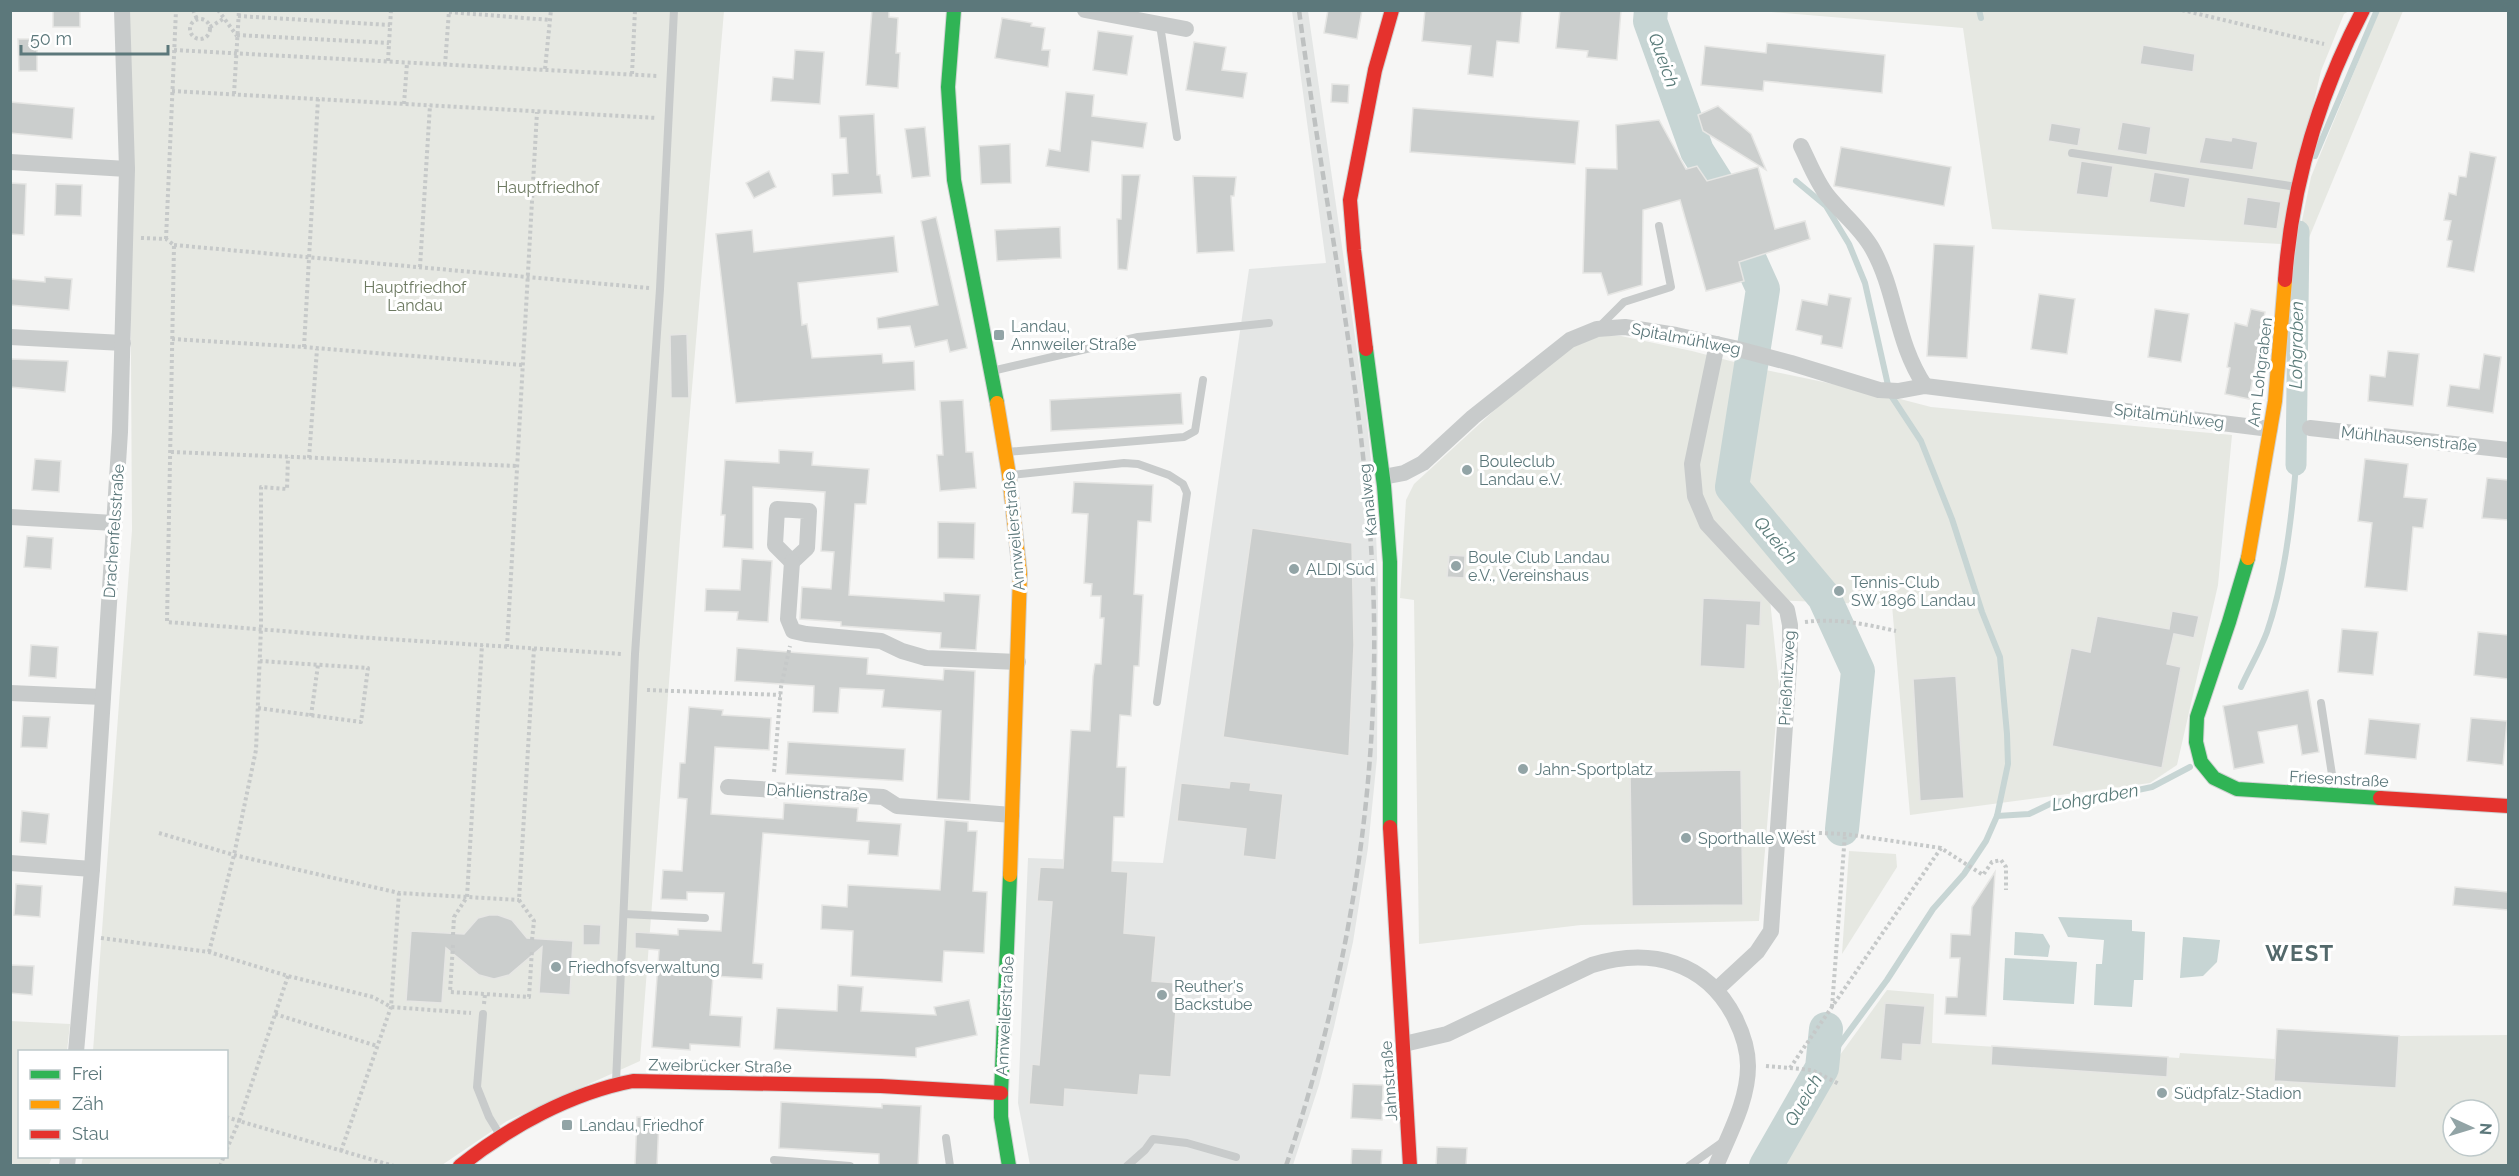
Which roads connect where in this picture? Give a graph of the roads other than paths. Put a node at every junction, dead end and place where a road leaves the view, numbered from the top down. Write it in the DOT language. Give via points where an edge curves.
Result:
graph roads {
  1 [pos="122,10"];
  2 [pos="674,10"];
  3 [pos="954,10"];
  4 [pos="1085,10"];
  5 [pos="1392,10"];
  6 [pos="2363,10"];
  7 [pos="1160,25"];
  8 [pos="1186,29"];
  9 [pos="1177,137"];
  10 [pos="1801,146"];
  11 [pos="2072,153"];
  12 [pos="10,162"];
  13 [pos="127,168"];
  14 [pos="2297,187"];
  15 [pos="1659,226"];
  16 [pos="1269,323"];
  17 [pos="1597,329"];
  18 [pos="10,337"];
  19 [pos="123,343"];
  20 [pos="1717,344"];
  21 [pos="992,371"];
  22 [pos="1203,380"];
  23 [pos="1925,386"];
  24 [pos="2310,428"];
  25 [pos="2270,429"];
  26 [pos="2508,450"];
  27 [pos="1006,452"];
  28 [pos="1009,475"];
  29 [pos="1383,477"];
  30 [pos="10,517"];
  31 [pos="114,523"];
  32 [pos="792,562"];
  33 [pos="1018,662"];
  34 [pos="10,693"];
  35 [pos="103,697"];
  36 [pos="1157,702"];
  37 [pos="2321,702"];
  38 [pos="2194,741"];
  39 [pos="728,787"];
  40 [pos="2335,795"];
  41 [pos="2508,806"];
  42 [pos="1012,815"];
  43 [pos="10,863"];
  44 [pos="92,869"];
  45 [pos="624,914"];
  46 [pos="705,918"];
  47 [pos="1716,990"];
  48 [pos="1399,994"];
  49 [pos="483,1014"];
  50 [pos="1404,1044"];
  51 [pos="76,1050"];
  52 [pos="616,1085"];
  53 [pos="1001,1092"];
  54 [pos="501,1135"];
  55 [pos="946,1138"];
  56 [pos="1727,1138"];
  57 [pos="1236,1157"];
  58 [pos="774,1161"];
  59 [pos="460,1166"];
  60 [pos="850,1166"];
  61 [pos="950,1166"];
  62 [pos="1009,1166"];
  63 [pos="1127,1166"];
  64 [pos="1410,1166"];
  65 [pos="1689,1166"];
  66 [pos="1716,1166"];
  1 -- 13 [label="street, Drachenfelsstraße"];
  2 -- 45 [label="lane" via="635,654"];
  3 -- 21 [label="street, Annweilerstraße" via="948,87 952,158"];
  4 -- 7 [label="street"];
  5 -- 29 [label="street, Kanalweg" via="1383,33 1350,200"];
  6 -- 14 [label="street, Am Lohgraben" via="2323,92"];
  7 -- 8 [label="street"];
  7 -- 9 [label="lane"];
  10 -- 23 [label="street" via="1826,194 1872,248 1882,269 1901,339"];
  11 -- 14 [label="lane"];
  12 -- 13 [label="street"];
  13 -- 19 [label="street, Drachenfelsstraße"];
  14 -- 25 [label="street, Am Lohgraben"];
  15 -- 17 [label="lane" via="1671,286 1624,302"];
  16 -- 21 [label="lane" via="1138,337"];
  17 -- 20 [label="street, Spitalmühlweg" via="1625,327"];
  17 -- 29 [label="street, Spitalmühlweg" via="1570,340 1423,462 1404,473"];
  18 -- 19 [label="street"];
  19 -- 31 [label="street, Drachenfelsstraße"];
  20 -- 23 [label="street, Spitalmühlweg" via="1864,386 1899,391"];
  20 -- 47 [label="street, Prießnitzweg" via="1692,464 1695,496 1707,524 1787,610 1790,652 1771,931 1757,952"];
  21 -- 27 [label="street, Annweilerstraße"];
  22 -- 27 [label="lane" via="1196,431 1184,437"];
  23 -- 25 [label="street, Spitalmühlweg"];
  24 -- 26 [label="street, Mühlhausenstraße"];
  25 -- 38 [label="street, Am Lohgraben" via="2250,550 2197,717"];
  27 -- 28 [label="street, Annweilerstraße"];
  28 -- 33 [label="street, Annweilerstraße" via="1020,574"];
  28 -- 36 [label="lane" via="1125,463 1148,467 1183,483 1186,493"];
  29 -- 48 [label="street, Kanalweg" via="1390,587 1390,817"];
  30 -- 31 [label="street"];
  31 -- 35 [label="street, Drachenfelsstraße"];
  32 -- 33 [label="street" via="788,619 793,631 881,641 926,658"];
  33 -- 42 [label="street, Annweilerstraße"];
  34 -- 35 [label="street"];
  35 -- 44 [label="street, Drachenfelsstraße"];
  37 -- 40 [label="lane"];
  38 -- 40 [label="street, Friesenstraße" via="2209,776 2221,784 2237,789"];
  39 -- 42 [label="street, Dahlienstraße" via="883,797 897,806"];
  40 -- 41 [label="street, Friesenstraße"];
  42 -- 53 [label="street, Annweilerstraße"];
  43 -- 44 [label="street"];
  44 -- 51 [label="street, Drachenfelsstraße"];
  45 -- 46 [label="lane"];
  45 -- 52 [label="lane"];
  47 -- 50 [label="street" via="1680,965 1624,956 1592,965 1447,1034"];
  47 -- 56 [label="street" via="1737,1023 1748,1065 1742,1105"];
  48 -- 50 [label="street, Jahnstraße"];
  49 -- 54 [label="lane" via="477,1087"];
  50 -- 64 [label="street, Jahnstraße"];
  52 -- 53 [label="street, Zweibrücker Straße" via="680,1080"];
  52 -- 54 [label="street, Zweibrücker Straße" via="554,1108"];
  53 -- 62 [label="street, Annweilerstraße"];
  54 -- 59 [label="street, Zweibrücker Straße"];
  55 -- 61 [label="lane"];
  56 -- 65 [label="lane"];
  56 -- 66 [label="street"];
  57 -- 63 [label="lane" via="1187,1143 1154,1139"];
  58 -- 60 [label="lane"];
}
